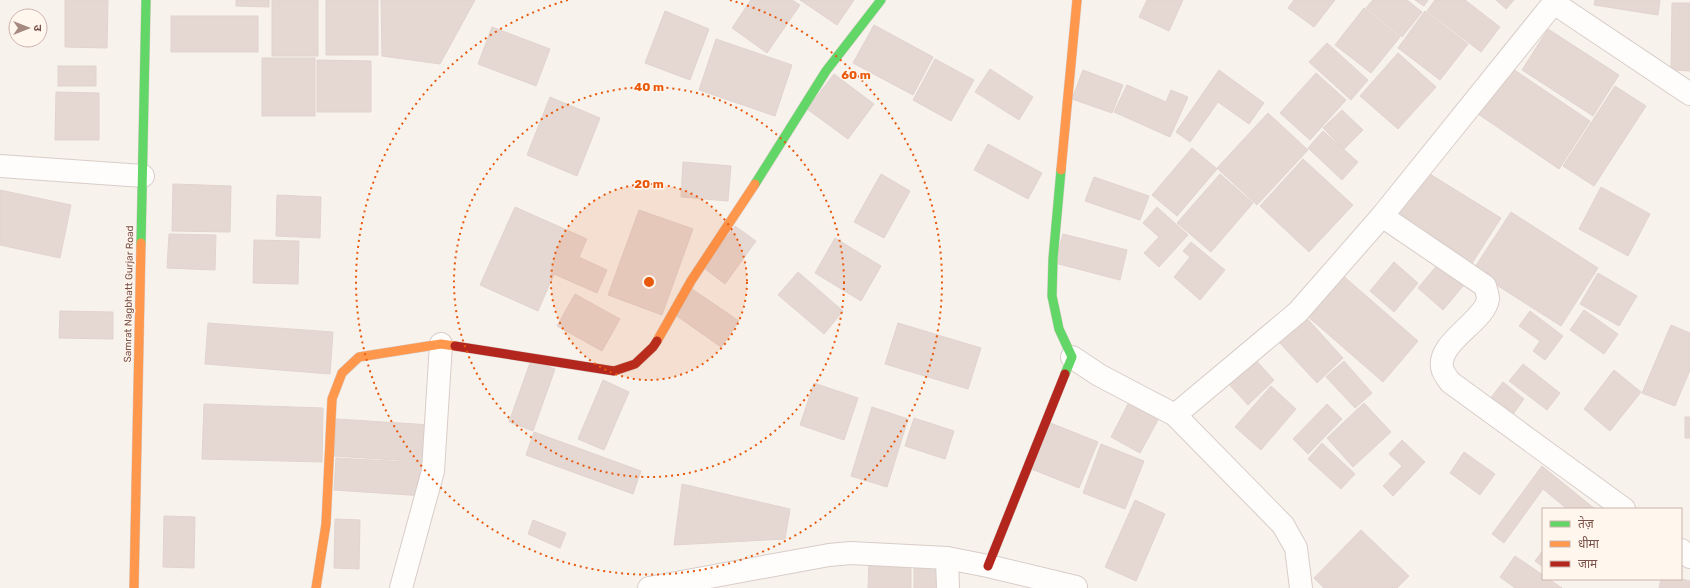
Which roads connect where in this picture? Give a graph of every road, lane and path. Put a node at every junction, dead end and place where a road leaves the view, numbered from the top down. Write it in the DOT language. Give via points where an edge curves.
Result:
graph roads {
  1 [pos="146,0"];
  2 [pos="881,0"];
  3 [pos="1077,0"];
  4 [pos="1555,1"];
  5 [pos="1690,94"];
  6 [pos="0,166"];
  7 [pos="142,176"];
  8 [pos="1382,216"];
  9 [pos="441,344"];
  10 [pos="1072,357"];
  11 [pos="1175,415"];
  12 [pos="1623,508"];
  13 [pos="1682,551"];
  14 [pos="1690,557"];
  15 [pos="947,558"];
  16 [pos="988,566"];
  17 [pos="1076,587"];
  18 [pos="134,588"];
  19 [pos="316,588"];
  20 [pos="401,588"];
  21 [pos="649,588"];
  22 [pos="948,588"];
  23 [pos="1301,588"];
  1 -- 7 [label="street, Samrat Nagbhatt Gurjar Road"];
  2 -- 9 [label="street" via="826,71 691,280 653,347 635,364 614,370"];
  3 -- 10 [label="street" via="1052,296 1059,329"];
  4 -- 5 [label="street"];
  4 -- 8 [label="street"];
  6 -- 7 [label="street"];
  7 -- 18 [label="street, Samrat Nagbhatt Gurjar Road"];
  8 -- 11 [label="street" via="1298,312"];
  8 -- 12 [label="street" via="1485,286 1488,299 1481,313 1449,346 1444,357 1443,370 1450,382"];
  9 -- 19 [label="street" via="359,357 342,373 332,399 326,524"];
  9 -- 20 [label="street" via="433,471"];
  10 -- 11 [label="street" via="1099,375"];
  10 -- 16 [label="street"];
  11 -- 23 [label="street" via="1283,525 1296,548"];
  13 -- 14 [label="street"];
  15 -- 16 [label="street"];
  15 -- 21 [label="street" via="851,553 829,555"];
  15 -- 22 [label="street"];
  16 -- 17 [label="street"];
}
